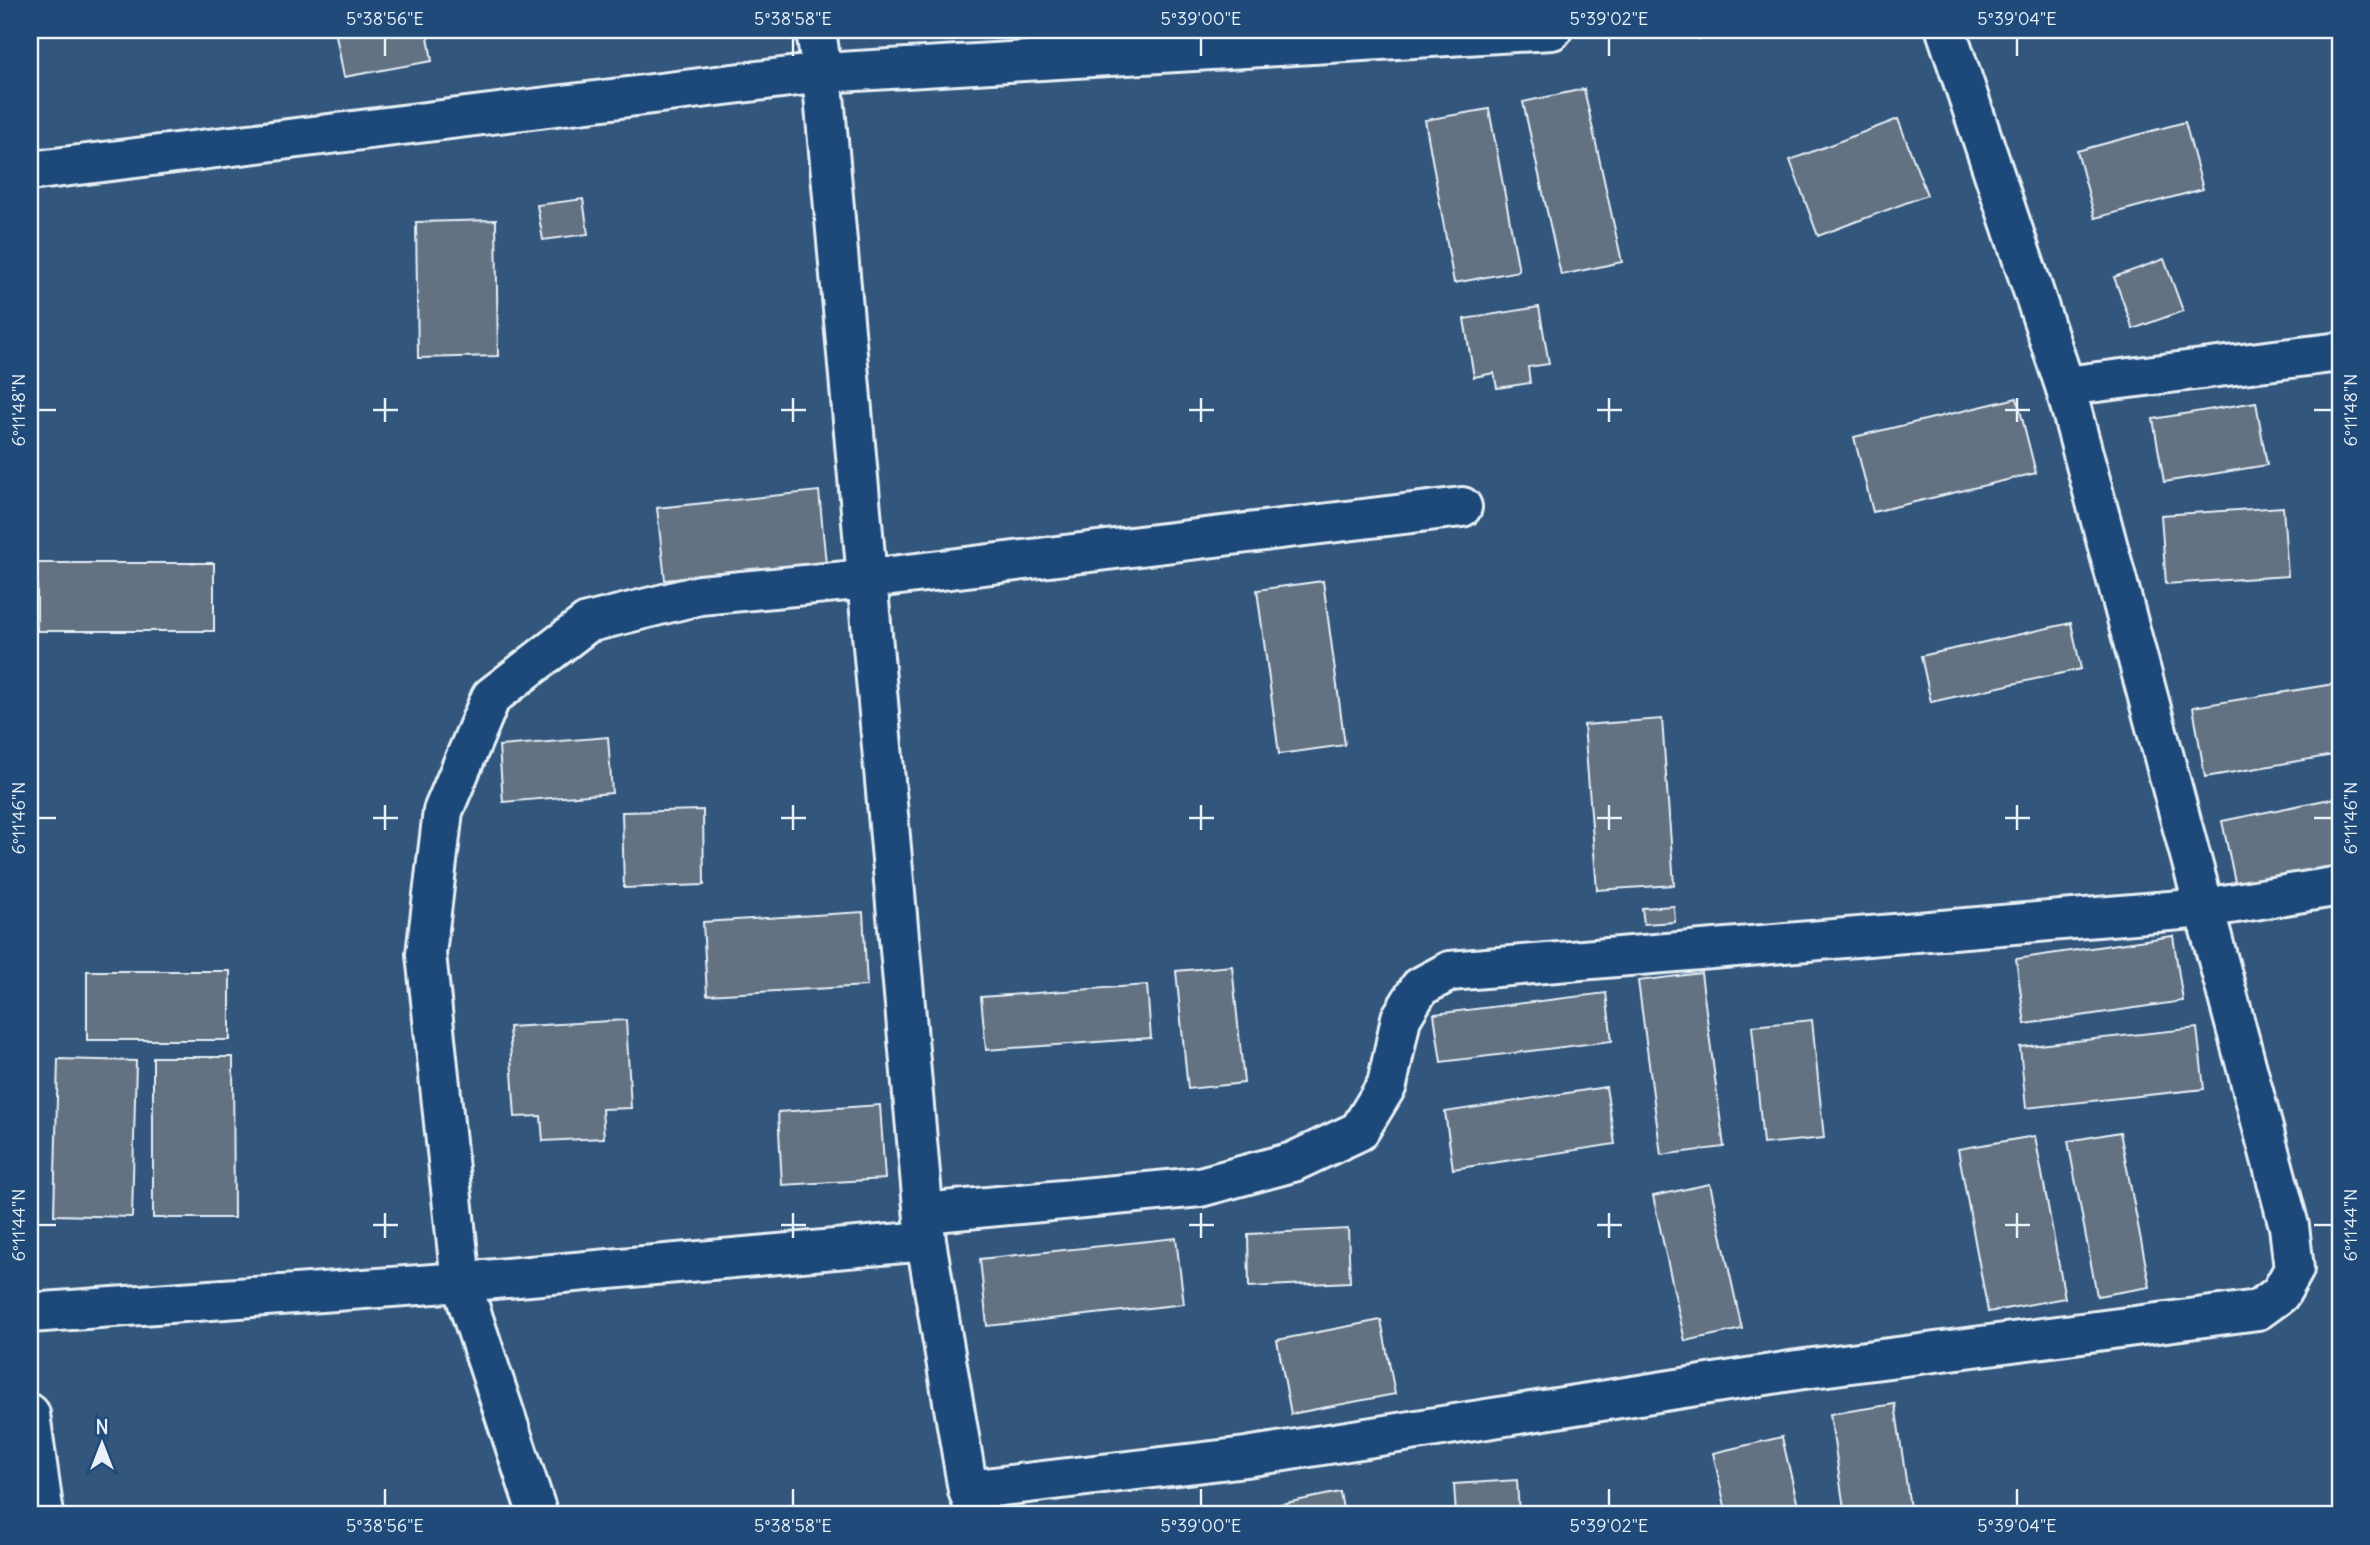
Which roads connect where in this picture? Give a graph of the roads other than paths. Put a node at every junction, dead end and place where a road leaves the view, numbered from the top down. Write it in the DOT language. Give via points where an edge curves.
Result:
graph roads {
  1 [pos="816,30"];
  2 [pos="1552,30"];
  3 [pos="1946,30"];
  4 [pos="822,73"];
  5 [pos="30,171"];
  6 [pos="2340,352"];
  7 [pos="2065,386"];
  8 [pos="1462,507"];
  9 [pos="867,579"];
  10 [pos="2340,886"];
  11 [pos="2205,908"];
  12 [pos="925,1227"];
  13 [pos="461,1282"];
  14 [pos="30,1313"];
  15 [pos="30,1413"];
  16 [pos="972,1503"];
  17 [pos="44,1515"];
  18 [pos="538,1515"];
  1 -- 4 [label="street"];
  2 -- 4 [label="street"];
  3 -- 7 [label="street"];
  4 -- 5 [label="street"];
  4 -- 9 [label="street"];
  6 -- 7 [label="street"];
  7 -- 11 [label="street"];
  8 -- 9 [label="street"];
  9 -- 12 [label="street"];
  9 -- 13 [label="street" via="700,595 587,623 491,697 443,811 426,954"];
  10 -- 11 [label="street"];
  11 -- 12 [label="street" via="1450,971 1420,987 1401,1018 1387,1085 1359,1131 1293,1162 1200,1187"];
  11 -- 16 [label="street" via="2289,1226 2294,1269 2280,1294 2258,1310 1797,1370"];
  12 -- 13 [label="street"];
  12 -- 16 [label="street"];
  13 -- 14 [label="street"];
  13 -- 18 [label="street"];
  15 -- 17 [label="street"];
}
